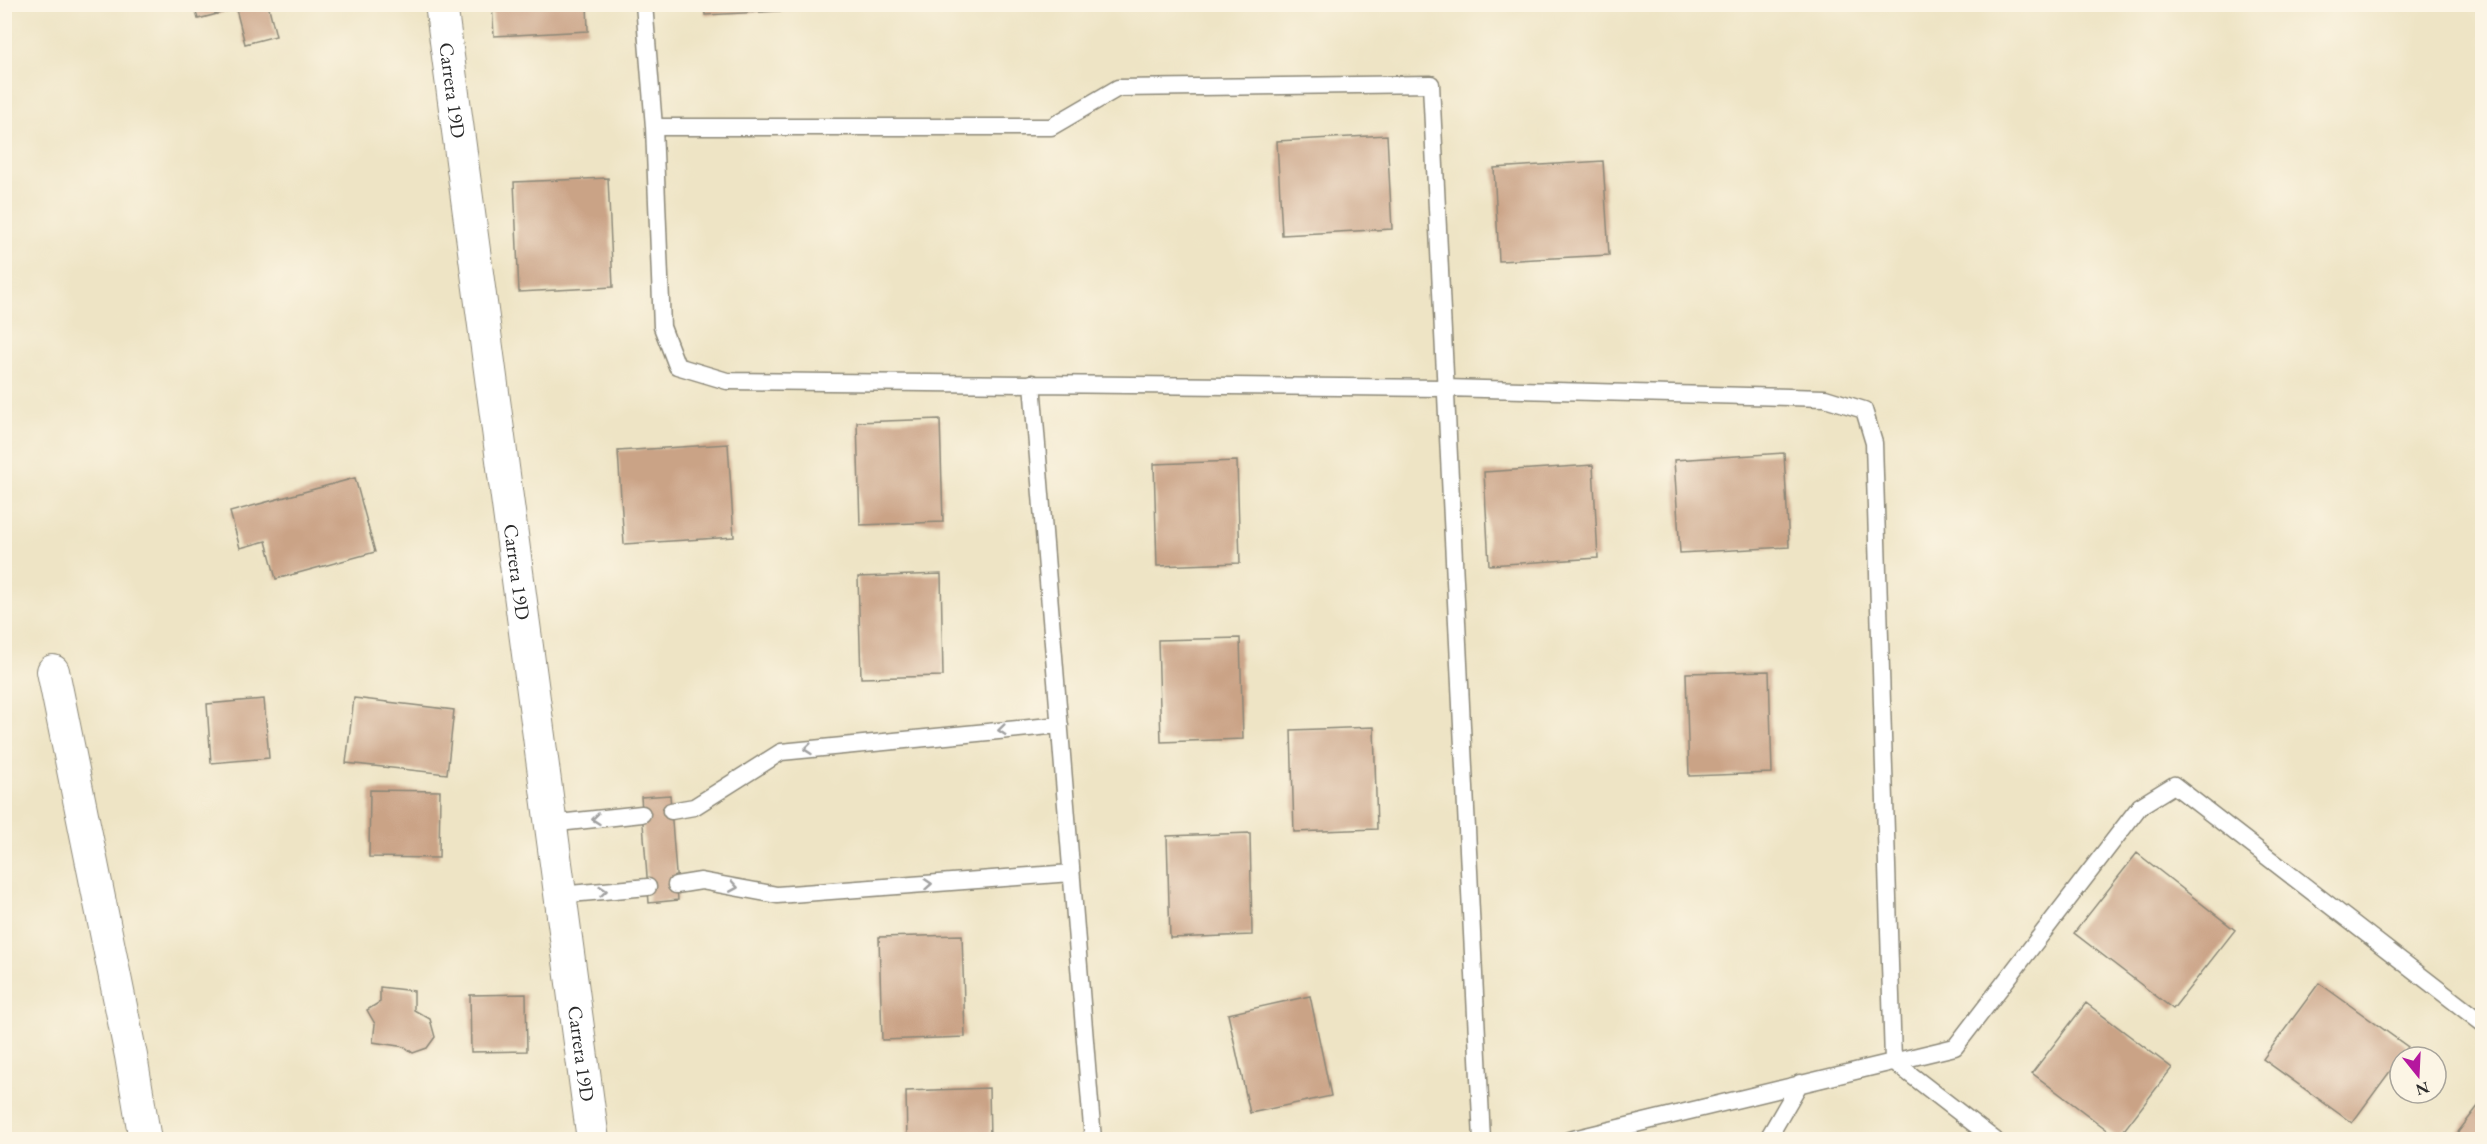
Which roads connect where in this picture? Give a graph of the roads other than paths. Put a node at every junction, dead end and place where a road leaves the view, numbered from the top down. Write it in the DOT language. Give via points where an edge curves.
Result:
graph roads {
  1 [pos="441,4"];
  2 [pos="644,4"];
  3 [pos="654,127"];
  4 [pos="1032,383"];
  5 [pos="1445,388"];
  6 [pos="53,671"];
  7 [pos="1060,725"];
  8 [pos="671,811"];
  9 [pos="642,814"];
  10 [pos="549,824"];
  11 [pos="1071,873"];
  12 [pos="676,885"];
  13 [pos="648,887"];
  14 [pos="559,895"];
  15 [pos="2482,1023"];
  16 [pos="1893,1061"];
  17 [pos="1800,1083"];
  18 [pos="146,1140"];
  19 [pos="593,1140"];
  20 [pos="1093,1140"];
  21 [pos="1482,1140"];
  22 [pos="1569,1140"];
  23 [pos="1767,1140"];
  24 [pos="1995,1140"];
  1 -- 10 [label="street, Carrera 19D"];
  2 -- 3 [label="lane"];
  3 -- 4 [label="lane" via="662,327 677,366 727,381"];
  3 -- 5 [label="lane" via="1051,127 1118,88 1431,84"];
  4 -- 5 [label="lane"];
  4 -- 7 [label="lane"];
  5 -- 16 [label="lane" via="1825,398 1864,410 1874,443"];
  5 -- 21 [label="lane"];
  6 -- 18 [label="street"];
  7 -- 8 [label="lane, one-way" via="781,752 694,807"];
  7 -- 11 [label="lane"];
  9 -- 10 [label="lane, one-way"];
  10 -- 14 [label="street, Carrera 19D"];
  12 -- 11 [label="lane, one-way" via="701,881 777,895"];
  11 -- 20 [label="lane"];
  14 -- 13 [label="lane, one-way"];
  14 -- 19 [label="street, Carrera 19D"];
  15 -- 16 [label="lane" via="2174,784 2140,806 1955,1047"];
  16 -- 17 [label="lane"];
  16 -- 24 [label="lane"];
  17 -- 22 [label="lane"];
  17 -- 23 [label="lane"];
}
